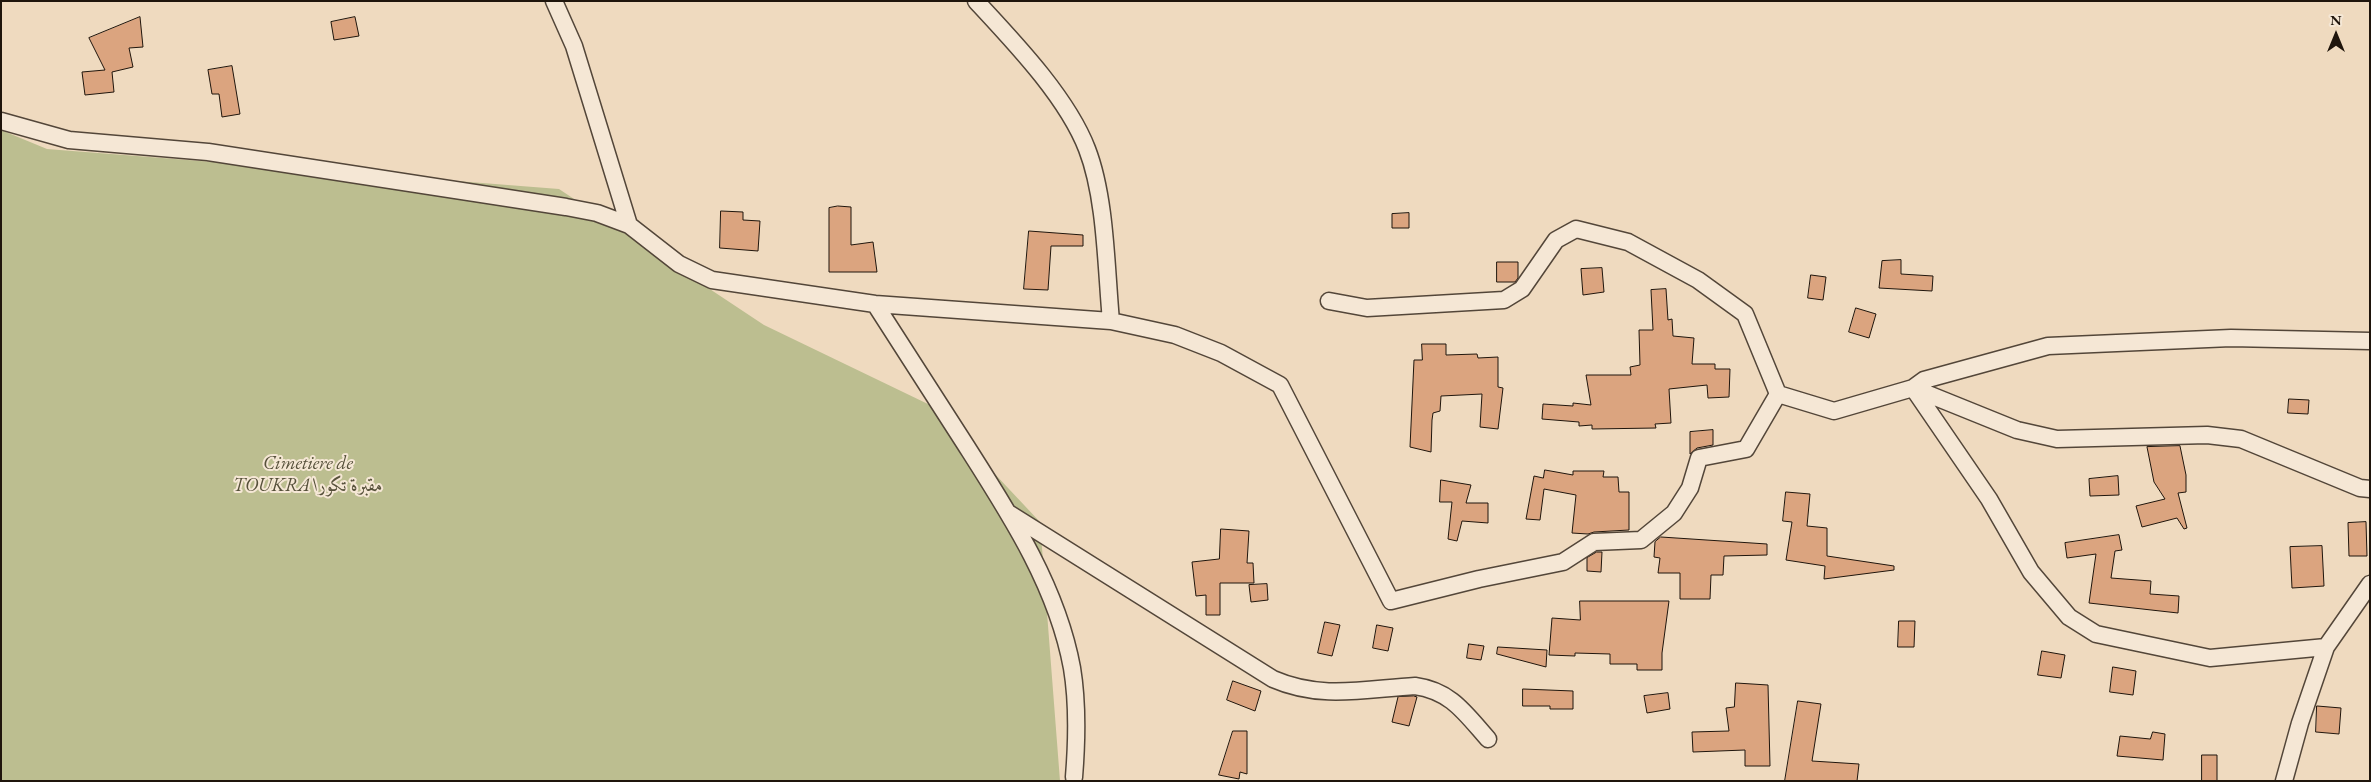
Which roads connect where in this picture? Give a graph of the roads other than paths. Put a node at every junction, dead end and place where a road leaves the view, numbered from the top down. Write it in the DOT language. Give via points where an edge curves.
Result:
graph roads {
  1 [pos="554,1"];
  2 [pos="976,1"];
  3 [pos="1,121"];
  4 [pos="629,225"];
  5 [pos="1329,301"];
  6 [pos="875,304"];
  7 [pos="1111,321"];
  8 [pos="2370,341"];
  9 [pos="1913,388"];
  10 [pos="1778,394"];
  11 [pos="2370,489"];
  12 [pos="1010,514"];
  13 [pos="2370,584"];
  14 [pos="2326,647"];
  15 [pos="1488,739"];
  16 [pos="1074,777"];
  17 [pos="2284,781"];
  1 -- 4 [label="street" via="574,46"];
  2 -- 7 [label="street" via="1066,106 1087,149 1099,197"];
  3 -- 4 [label="street" via="70,140 208,152 566,207 597,213"];
  4 -- 6 [label="street" via="679,264 712,280"];
  5 -- 10 [label="street" via="1367,308 1504,300 1522,289 1556,240 1576,229 1628,242 1698,280 1745,314"];
  6 -- 7 [label="street"];
  6 -- 12 [label="street"];
  7 -- 10 [label="street" via="1175,335 1221,353 1280,385 1391,600 1563,562 1594,542 1641,540 1674,514 1690,488 1699,458 1746,449"];
  8 -- 9 [label="street" via="2231,338 2048,346 1924,380"];
  9 -- 10 [label="street" via="1834,412"];
  9 -- 11 [label="street" via="2017,430 2057,439 2207,435 2241,439 2360,488"];
  9 -- 14 [label="street" via="1989,498 2031,572 2069,617 2096,634 2210,658"];
  12 -- 15 [label="street" via="1273,679 1323,692 1415,686 1429,688 1455,702"];
  12 -- 16 [label="street" via="1047,588 1065,640 1076,694"];
  13 -- 14 [label="street"];
  14 -- 17 [label="street"];
}
